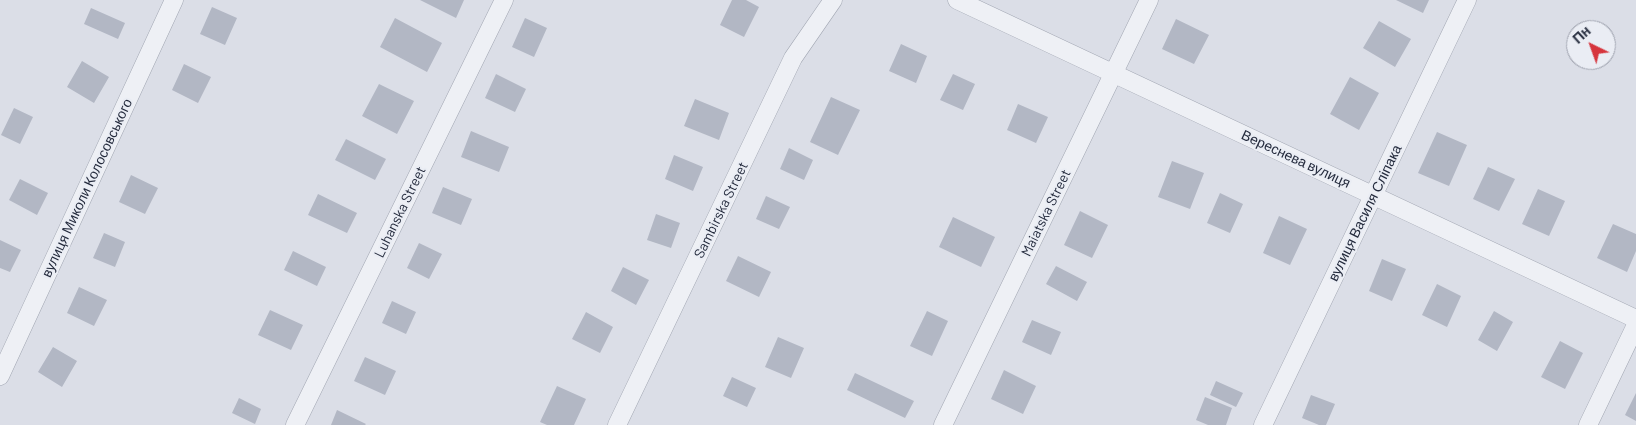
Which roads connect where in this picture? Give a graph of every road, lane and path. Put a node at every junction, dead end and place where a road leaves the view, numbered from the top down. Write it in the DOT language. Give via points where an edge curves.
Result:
graph roads {
  1 [pos="174,0"];
  2 [pos="504,0"];
  3 [pos="833,0"];
  4 [pos="957,0"];
  5 [pos="1149,0"];
  6 [pos="1467,0"];
  7 [pos="1115,73"];
  8 [pos="1374,195"];
  9 [pos="1636,319"];
  10 [pos="1636,325"];
  11 [pos="0,376"];
  12 [pos="295,425"];
  13 [pos="617,425"];
  14 [pos="943,425"];
  15 [pos="1263,425"];
  16 [pos="1588,425"];
  1 -- 11 [label="street, вулиця Миколи Колосовського"];
  2 -- 12 [label="street, Luhanska Street"];
  3 -- 13 [label="street, Sambirska Street" via="793,58"];
  4 -- 7 [label="street, Вереснева вулиця"];
  5 -- 7 [label="street, Maiatska Street"];
  6 -- 8 [label="street, вулиця Василя Сліпака"];
  7 -- 8 [label="street, Вереснева вулиця"];
  7 -- 14 [label="street, Maiatska Street"];
  8 -- 9 [label="street, Вереснева вулиця"];
  8 -- 15 [label="street, вулиця Василя Сліпака"];
  10 -- 16 [label="street"];
}
